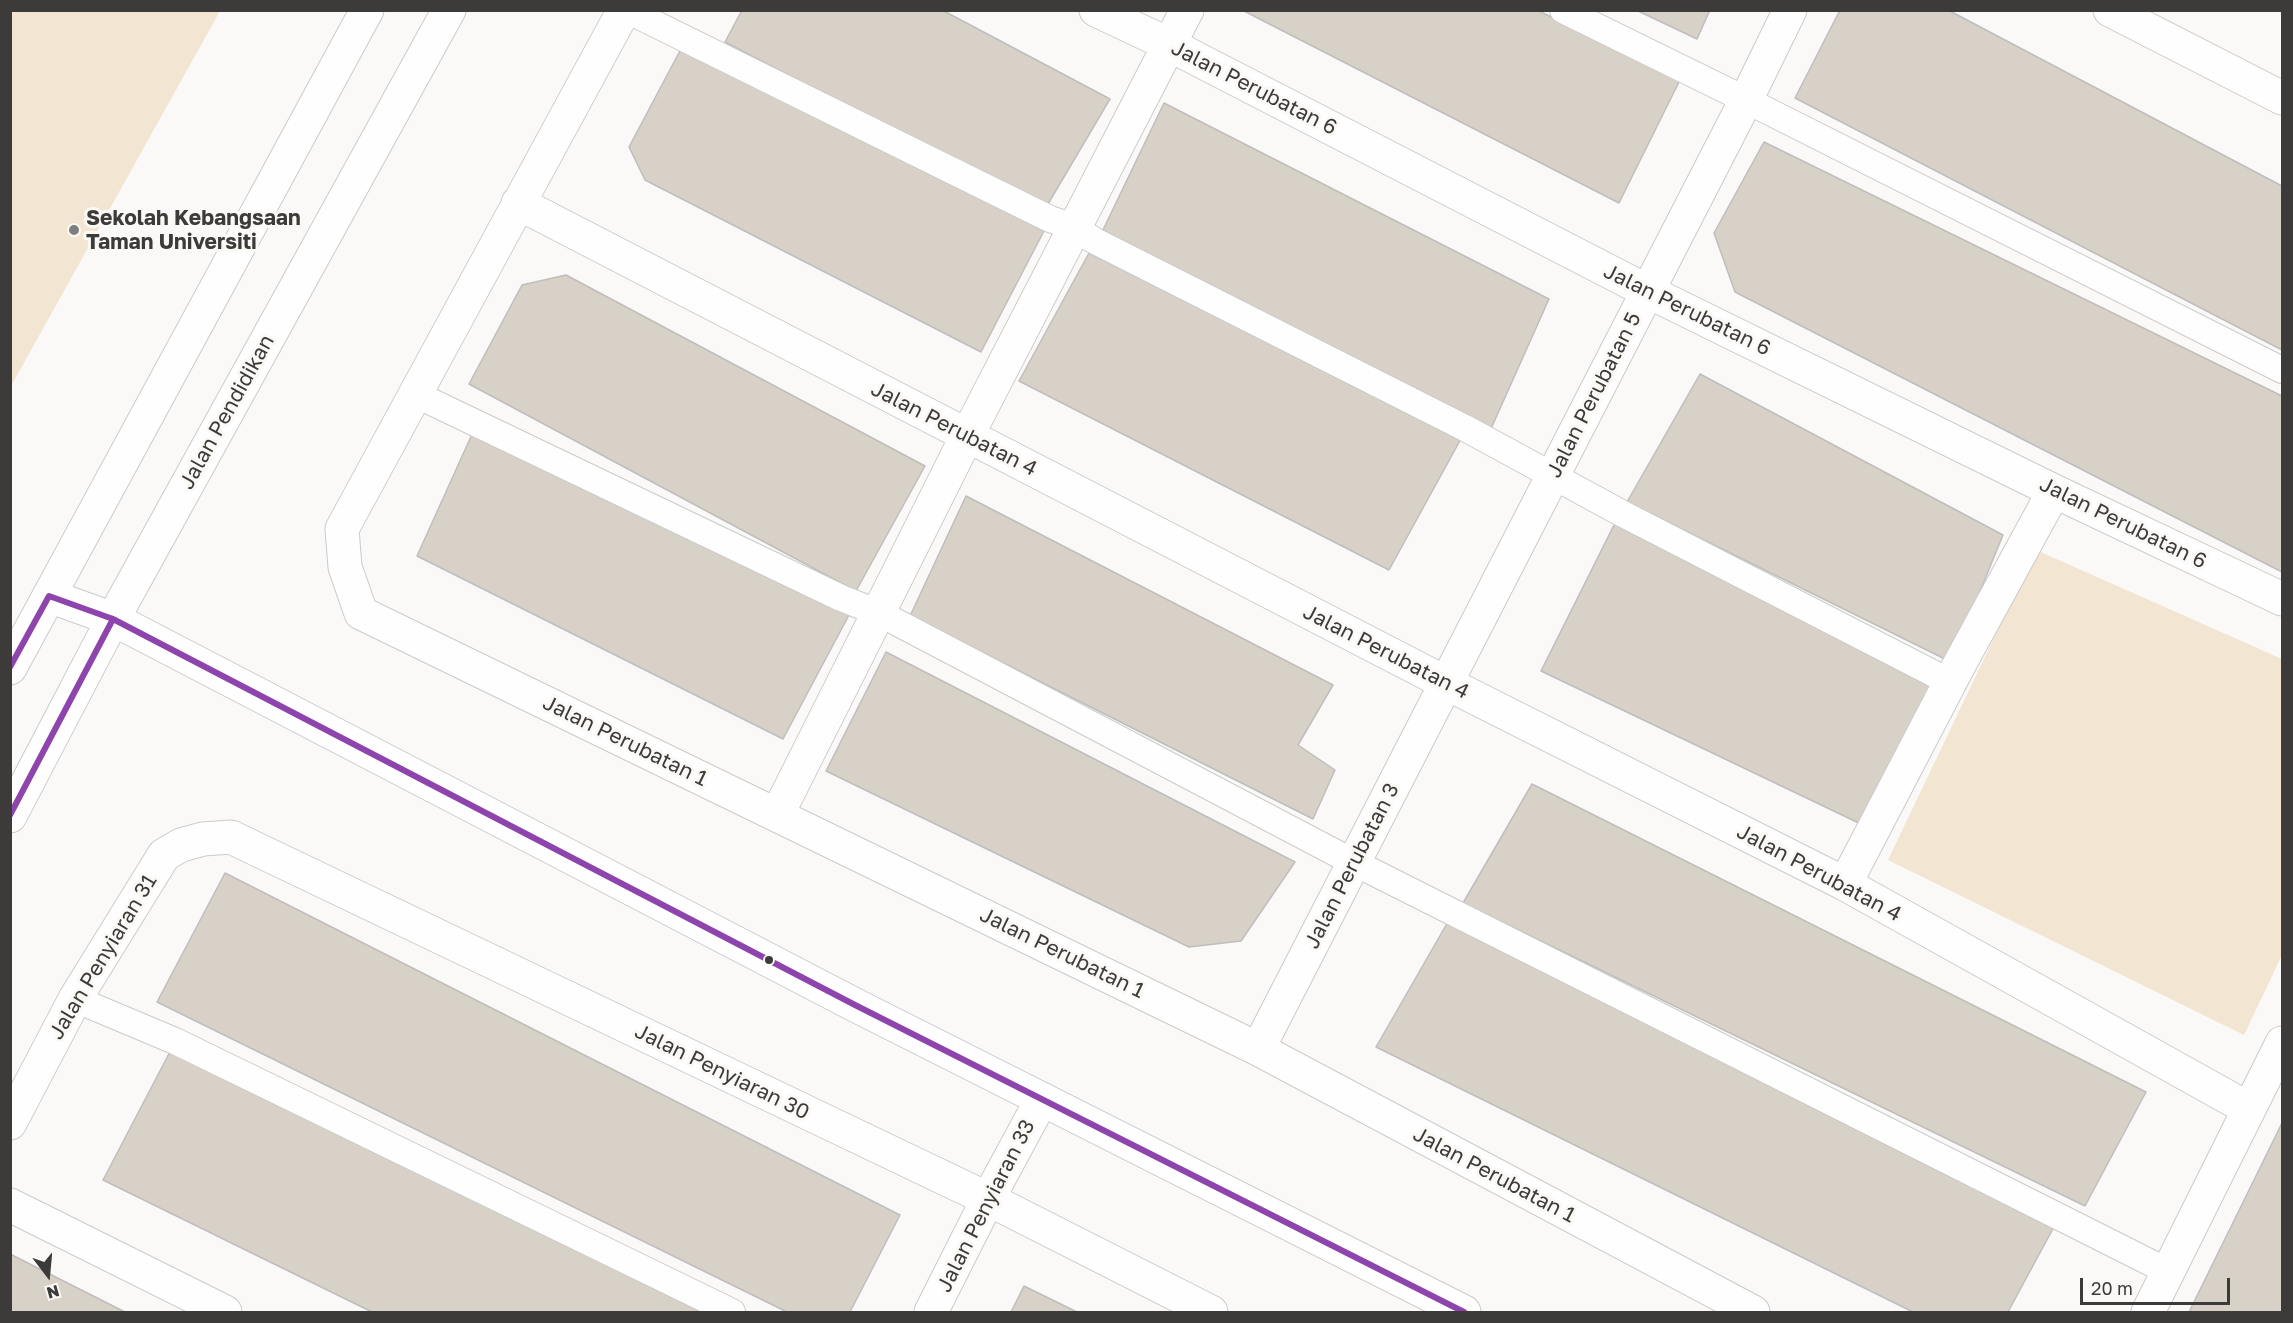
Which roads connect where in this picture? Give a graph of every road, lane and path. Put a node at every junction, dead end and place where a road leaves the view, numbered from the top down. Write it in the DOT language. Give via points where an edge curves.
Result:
graph roads {
  1 [pos="367,10"];
  2 [pos="449,10"];
  3 [pos="625,10"];
  4 [pos="1096,10"];
  5 [pos="1187,10"];
  6 [pos="1563,10"];
  7 [pos="1790,10"];
  8 [pos="2110,10"];
  9 [pos="1170,45"];
  10 [pos="2283,98"];
  11 [pos="1746,100"];
  12 [pos="518,203"];
  13 [pos="1073,227"];
  14 [pos="1647,291"];
  15 [pos="2283,370"];
  16 [pos="415,394"];
  17 [pos="967,436"];
  18 [pos="1553,475"];
  19 [pos="2054,490"];
  20 [pos="50,596"];
  21 [pos="2283,599"];
  22 [pos="879,613"];
  23 [pos="113,619"];
  24 [pos="10,668"];
  25 [pos="1950,682"];
  26 [pos="1446,683"];
  27 [pos="777,815"];
  28 [pos="10,816"];
  29 [pos="231,837"];
  30 [pos="1353,862"];
  31 [pos="1845,884"];
  32 [pos="75,999"];
  33 [pos="2283,1043"];
  34 [pos="1258,1048"];
  35 [pos="1042,1099"];
  36 [pos="2249,1109"];
  37 [pos="10,1122"];
  38 [pos="988,1199"];
  39 [pos="10,1205"];
  40 [pos="2169,1272"];
  41 [pos="225,1312"];
  42 [pos="732,1312"];
  43 [pos="931,1312"];
  44 [pos="1210,1312"];
  45 [pos="1464,1312"];
  46 [pos="1753,1312"];
  47 [pos="2148,1312"];
  1 -- 20 [label="street"];
  2 -- 23 [label="street, Jalan Pendidikan"];
  3 -- 12 [label="street"];
  3 -- 13 [label="lane"];
  4 -- 9 [label="street, Jalan Perubatan 6"];
  5 -- 9 [label="street"];
  6 -- 11 [label="lane"];
  7 -- 11 [label="street, Jalan Perubatan 5"];
  8 -- 10 [label="street"];
  9 -- 13 [label="street"];
  9 -- 14 [label="street, Jalan Perubatan 6"];
  11 -- 14 [label="street, Jalan Perubatan 5"];
  11 -- 15 [label="lane"];
  12 -- 16 [label="street"];
  12 -- 17 [label="street, Jalan Perubatan 4"];
  13 -- 17 [label="street"];
  13 -- 18 [label="lane"];
  14 -- 18 [label="street, Jalan Perubatan 5"];
  14 -- 19 [label="street, Jalan Perubatan 6"];
  16 -- 22 [label="lane"];
  16 -- 27 [label="street, Jalan Perubatan 1" via="342,530 345,567 361,613"];
  17 -- 22 [label="street"];
  17 -- 26 [label="street, Jalan Perubatan 4"];
  18 -- 25 [label="lane"];
  18 -- 26 [label="street, Jalan Perubatan 5"];
  19 -- 21 [label="street, Jalan Perubatan 6"];
  19 -- 25 [label="street"];
  20 -- 23 [label="street"];
  20 -- 24 [label="street"];
  22 -- 27 [label="street"];
  22 -- 30 [label="lane"];
  23 -- 28 [label="street, Jalan Pendidikan"];
  23 -- 35 [label="street"];
  25 -- 31 [label="street"];
  26 -- 30 [label="street, Jalan Perubatan 3"];
  26 -- 31 [label="street, Jalan Perubatan 4"];
  27 -- 34 [label="street, Jalan Perubatan 1"];
  29 -- 32 [label="street, Jalan Penyiaran 31" via="203,839 164,855"];
  29 -- 38 [label="street, Jalan Penyiaran 30"];
  30 -- 34 [label="street, Jalan Perubatan 3"];
  30 -- 40 [label="lane"];
  31 -- 36 [label="street, Jalan Perubatan 4"];
  32 -- 37 [label="street, Jalan Penyiaran 31"];
  32 -- 42 [label="lane" via="175,1041"];
  33 -- 36 [label="street"];
  34 -- 46 [label="street, Jalan Perubatan 1"];
  35 -- 38 [label="street, Jalan Penyiaran 33"];
  35 -- 45 [label="street"];
  36 -- 40 [label="street"];
  38 -- 43 [label="street, Jalan Penyiaran 33"];
  38 -- 44 [label="street, Jalan Penyiaran 30"];
  39 -- 41 [label="street"];
  40 -- 47 [label="street"];
}
